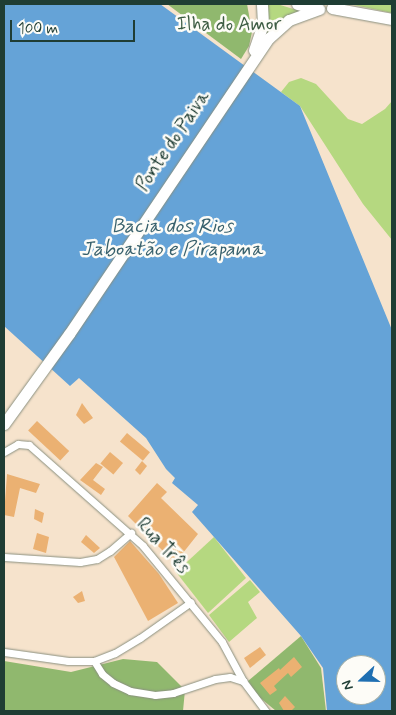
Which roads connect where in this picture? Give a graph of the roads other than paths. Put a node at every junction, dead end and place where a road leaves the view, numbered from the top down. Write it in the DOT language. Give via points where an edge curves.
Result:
graph roads {
  1 [pos="262,4"];
  2 [pos="297,4"];
  3 [pos="336,6"];
  4 [pos="319,9"];
  5 [pos="392,19"];
  6 [pos="258,49"];
  7 [pos="35,378"];
  8 [pos="4,414"];
  9 [pos="4,424"];
  10 [pos="4,452"];
  11 [pos="131,534"];
  12 [pos="4,557"];
  13 [pos="191,602"];
  14 [pos="4,652"];
  15 [pos="94,661"];
  16 [pos="243,681"];
  17 [pos="266,711"];
  1 -- 6 [label="main road" via="263,24"];
  2 -- 4 [label="main road"];
  3 -- 4 [label="main road"];
  3 -- 5 [label="main road"];
  4 -- 6 [label="main road" via="283,24"];
  6 -- 7 [label="main road, Ponte do Paiva"];
  7 -- 8 [label="main road"];
  7 -- 9 [label="main road"];
  10 -- 11 [label="street, Rua Três" via="18,444 29,445"];
  11 -- 12 [label="street" via="97,559 80,562"];
  11 -- 13 [label="street, Rua Três"];
  13 -- 15 [label="street" via="140,638"];
  13 -- 16 [label="street, Rua Três" via="222,642"];
  14 -- 15 [label="street" via="68,661"];
  15 -- 16 [label="street" via="102,674 130,692 155,695 173,693 215,679 230,677"];
  16 -- 17 [label="street, Rua Três"];
}
